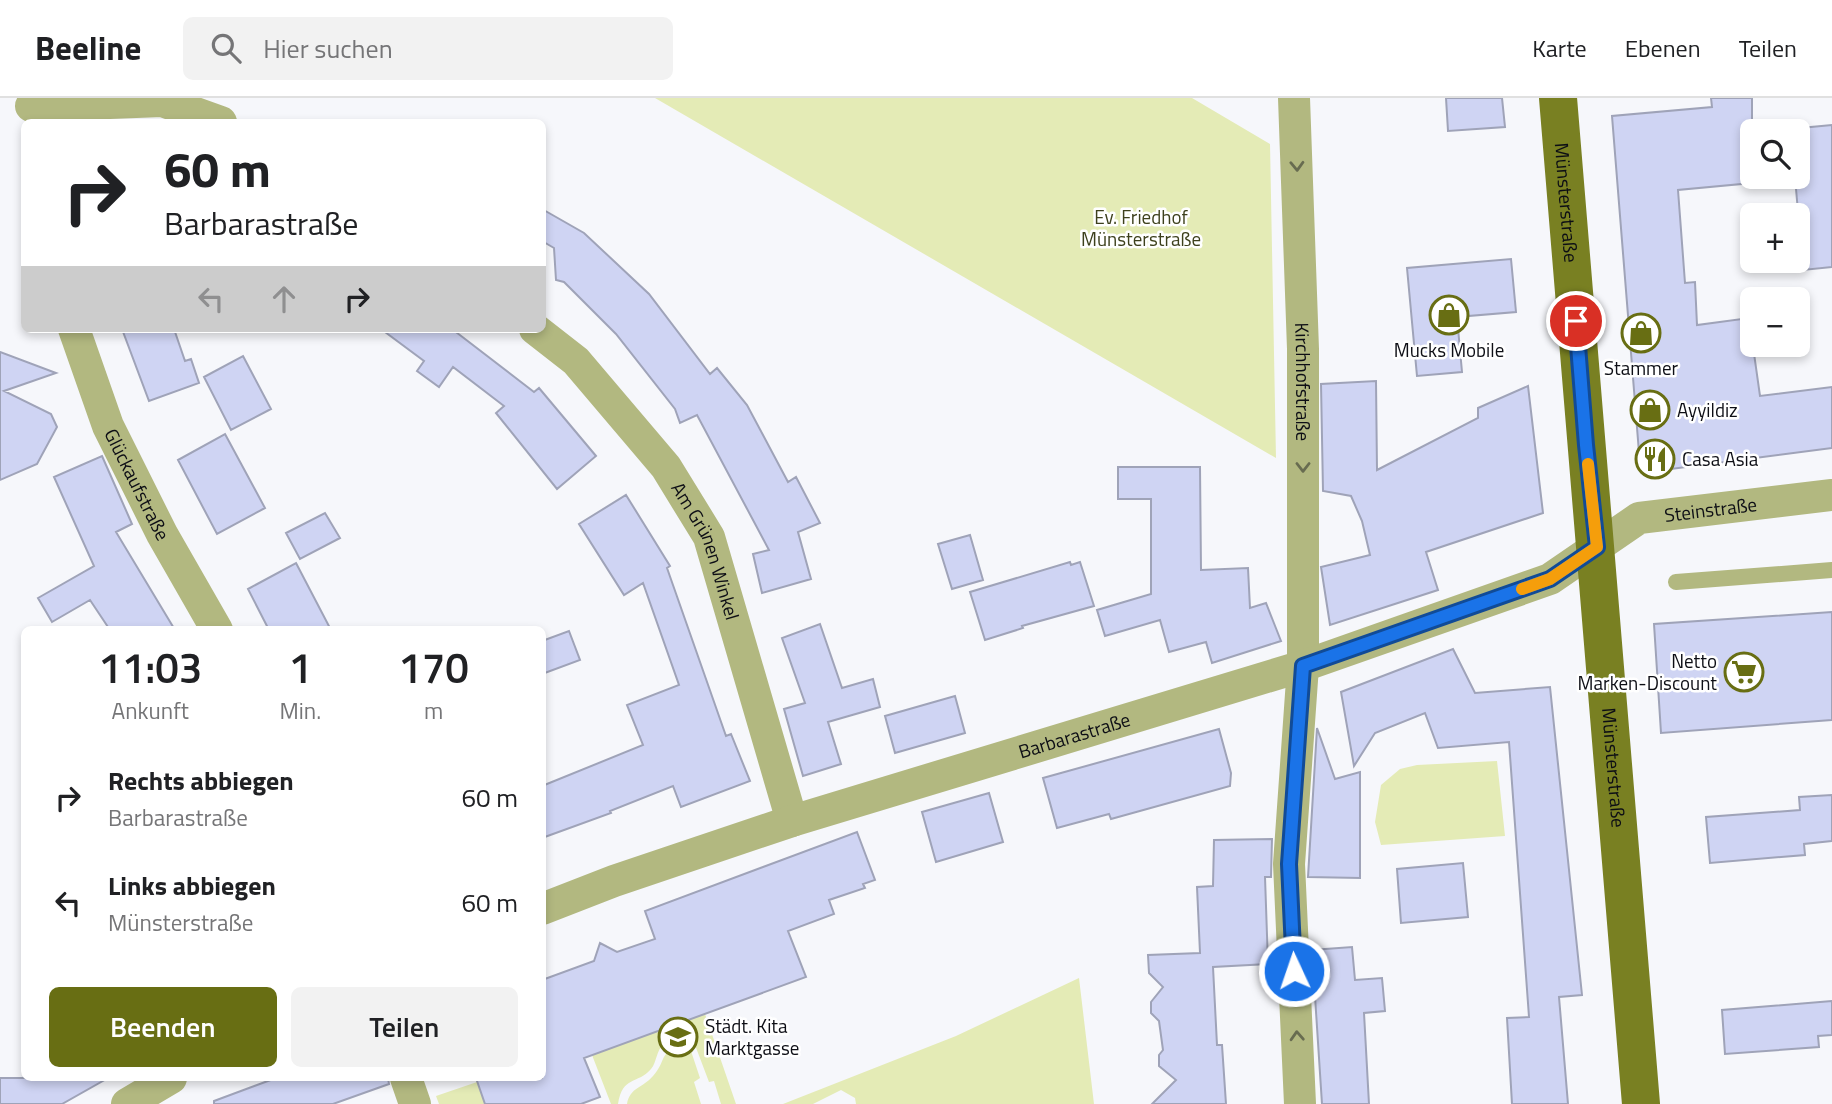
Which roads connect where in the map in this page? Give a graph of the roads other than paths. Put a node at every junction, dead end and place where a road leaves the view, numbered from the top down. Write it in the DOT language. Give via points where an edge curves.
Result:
graph roads {
  1 [pos="1294,98"];
  2 [pos="1558,98"];
  3 [pos="24,109"];
  4 [pos="212,119"];
  5 [pos="75,333"];
  6 [pos="540,333"];
  7 [pos="1832,495"];
  8 [pos="1597,547"];
  9 [pos="1832,570"];
  10 [pos="1676,582"];
  11 [pos="215,626"];
  12 [pos="1303,666"];
  13 [pos="792,821"];
  14 [pos="546,907"];
  15 [pos="166,1081"];
  16 [pos="407,1081"];
  17 [pos="127,1104"];
  18 [pos="415,1104"];
  19 [pos="1300,1104"];
  20 [pos="1641,1104"];
  1 -- 12 [label="street, Kirchhofstraße, one-way" via="1302,335"];
  2 -- 8 [label="main road, Münsterstraße"];
  3 -- 4 [label="street" via="162,101"];
  5 -- 11 [label="street, Glückaufstraße" via="108,426"];
  6 -- 13 [label="street, Am Grünen Winkel" via="576,361 666,467 709,537"];
  7 -- 8 [label="street, Steinstraße" via="1639,518"];
  8 -- 12 [label="street, Barbarastraße" via="1550,579"];
  8 -- 20 [label="main road, Münsterstraße"];
  9 -- 10 [label="lane"];
  12 -- 13 [label="street, Barbarastraße"];
  19 -- 12 [label="street, Kirchhofstraße, one-way" via="1289,864"];
  13 -- 14 [label="street, Barbarastraße"];
  15 -- 17 [label="street"];
  16 -- 18 [label="street"];
}
